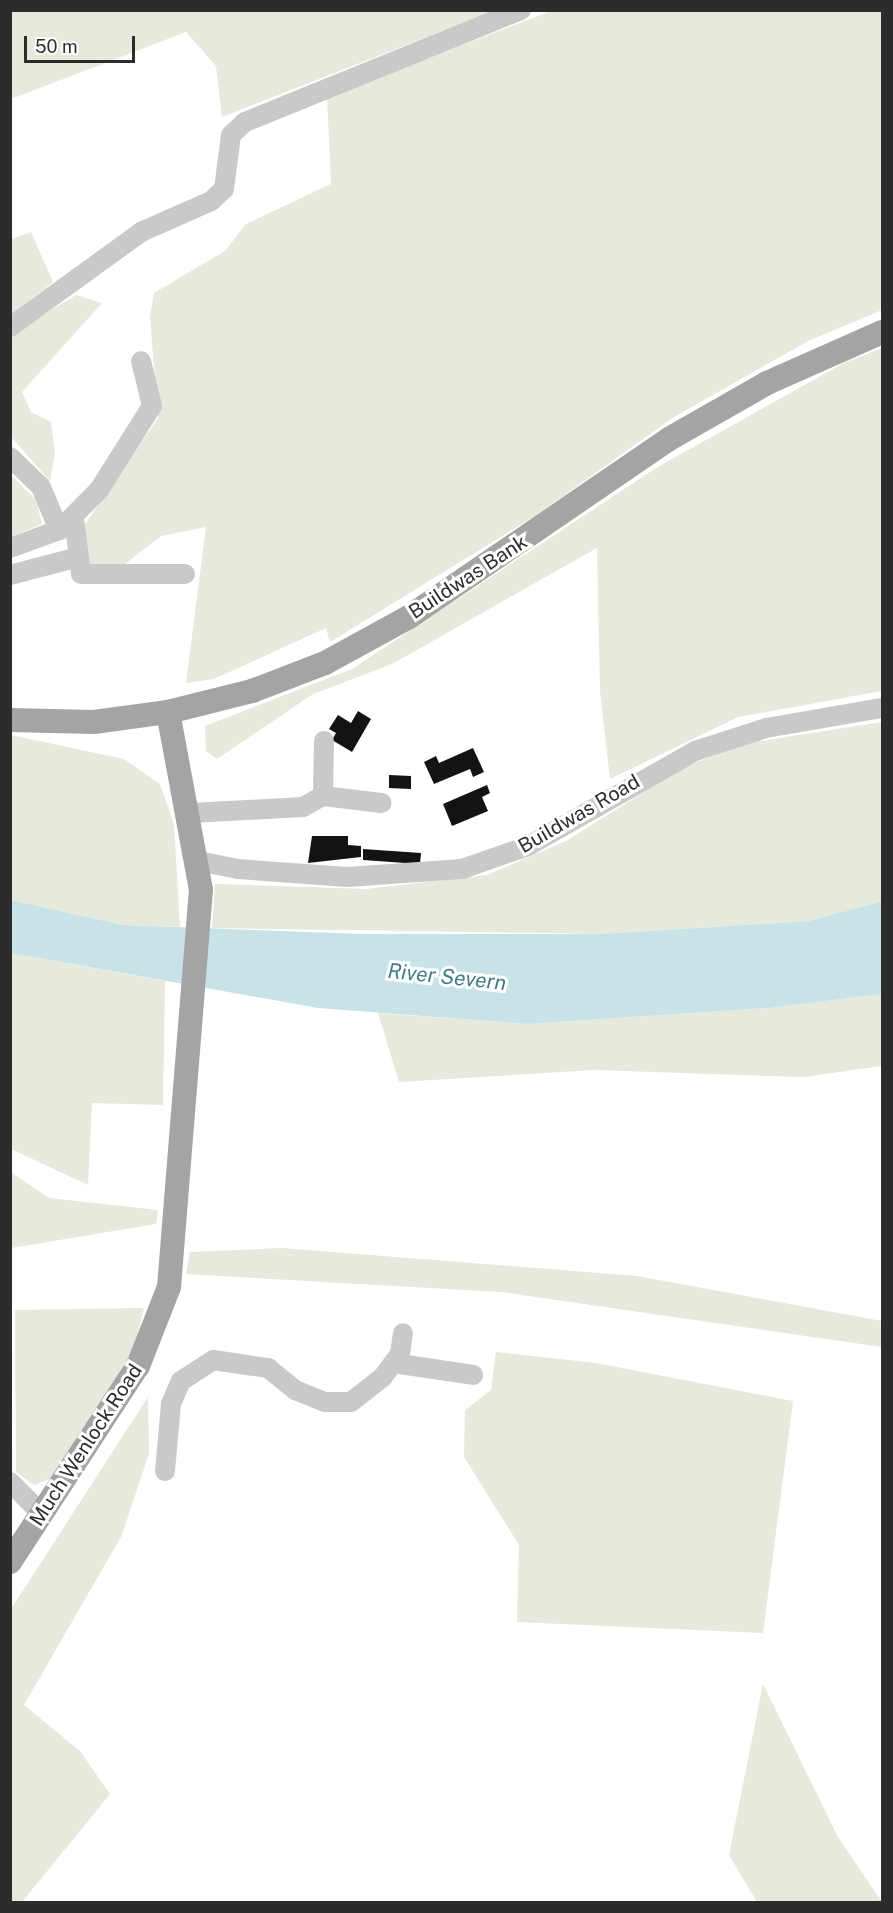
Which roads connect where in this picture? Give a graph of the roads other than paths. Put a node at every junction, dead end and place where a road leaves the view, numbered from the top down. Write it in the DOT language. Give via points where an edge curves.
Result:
graph roads {
  1 [pos="521,10"];
  2 [pos="10,327"];
  3 [pos="882,332"];
  4 [pos="141,361"];
  5 [pos="10,457"];
  6 [pos="67,525"];
  7 [pos="10,548"];
  8 [pos="75,558"];
  9 [pos="185,574"];
  10 [pos="10,575"];
  11 [pos="882,708"];
  12 [pos="168,712"];
  13 [pos="10,720"];
  14 [pos="324,741"];
  15 [pos="323,796"];
  16 [pos="382,803"];
  17 [pos="189,813"];
  18 [pos="198,861"];
  19 [pos="403,1333"];
  20 [pos="393,1364"];
  21 [pos="473,1375"];
  22 [pos="165,1472"];
  23 [pos="10,1482"];
  24 [pos="42,1514"];
  25 [pos="10,1562"];
  1 -- 2 [label="street" via="244,122 231,135 224,189 211,201 141,232"];
  3 -- 12 [label="main road, Buildwas Bank" via="767,383 669,439 418,610 325,663 252,691"];
  4 -- 6 [label="street" via="152,406"];
  5 -- 6 [label="street" via="41,487"];
  6 -- 7 [label="street"];
  6 -- 8 [label="street"];
  8 -- 9 [label="street" via="77,570 89,576"];
  8 -- 10 [label="street"];
  11 -- 18 [label="street, Buildwas Road" via="766,728 695,751 528,846 462,869 347,877 238,869"];
  12 -- 13 [label="main road" via="94,722"];
  12 -- 17 [label="main road"];
  14 -- 15 [label="street"];
  15 -- 16 [label="street"];
  15 -- 17 [label="street" via="303,807"];
  17 -- 18 [label="main road"];
  18 -- 24 [label="main road, Much Wenlock Road" via="201,890 183,1076 173,1264 161,1315 138,1366"];
  19 -- 20 [label="street"];
  20 -- 21 [label="street"];
  20 -- 22 [label="street" via="351,1402 325,1402 295,1390 268,1368 213,1360 181,1381 171,1404"];
  23 -- 24 [label="street"];
  24 -- 25 [label="main road, Much Wenlock Road"];
}
